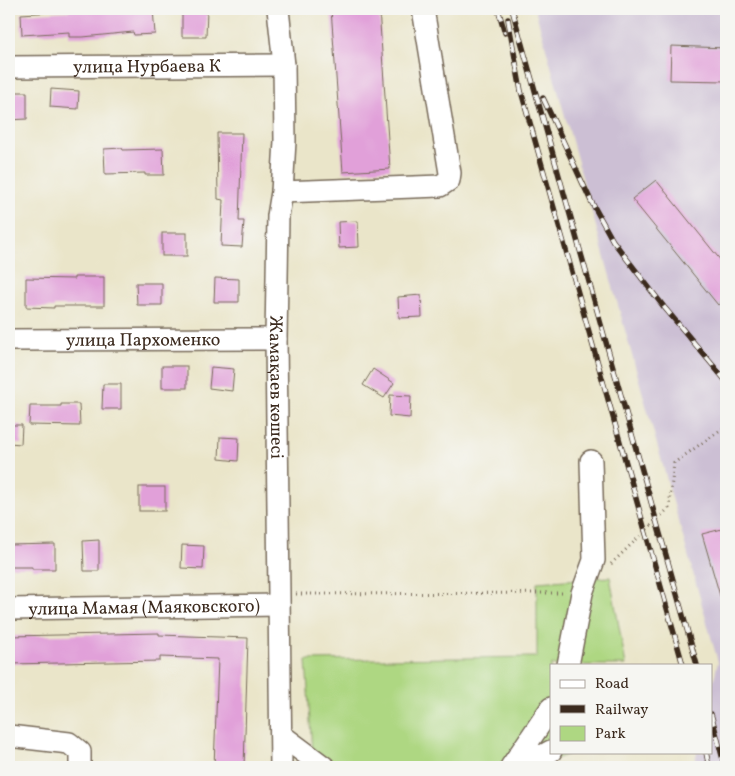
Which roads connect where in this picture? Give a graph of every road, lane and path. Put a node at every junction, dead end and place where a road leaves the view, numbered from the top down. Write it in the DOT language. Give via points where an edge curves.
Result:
graph roads {
  1 [pos="278,9"];
  2 [pos="423,9"];
  3 [pos="284,65"];
  4 [pos="9,67"];
  5 [pos="282,192"];
  6 [pos="276,339"];
  7 [pos="9,340"];
  8 [pos="726,426"];
  9 [pos="591,461"];
  10 [pos="610,565"];
  11 [pos="582,593"];
  12 [pos="279,600"];
  13 [pos="9,609"];
  14 [pos="568,664"];
  15 [pos="550,709"];
  16 [pos="281,735"];
  17 [pos="9,736"];
  18 [pos="550,752"];
  19 [pos="516,760"];
  20 [pos="80,767"];
  21 [pos="281,767"];
  22 [pos="324,767"];
  1 -- 3 [label="street, Жамақаев көшесі"];
  2 -- 5 [label="street" via="449,180 440,186"];
  3 -- 4 [label="street, улица Нурбаева К"];
  3 -- 5 [label="street, Жамақаев көшесі" via="286,141"];
  5 -- 6 [label="street, Жамақаев көшесі" via="278,216"];
  6 -- 7 [label="street, улица Пархоменко"];
  6 -- 12 [label="street, Жамақаев көшесі"];
  8 -- 10 [label="path" via="674,463 668,508"];
  9 -- 11 [label="street" via="594,560"];
  11 -- 12 [label="path"];
  11 -- 14 [label="street"];
  12 -- 13 [label="street, улица Мамая (Маяковского)"];
  12 -- 16 [label="street, Жамақаев көшесі"];
  15 -- 19 [label="street"];
  16 -- 21 [label="street, Жамақаев көшесі"];
  16 -- 22 [label="street"];
  17 -- 20 [label="street" via="69,743 80,752"];
  18 -- 19 [label="street"];
}
